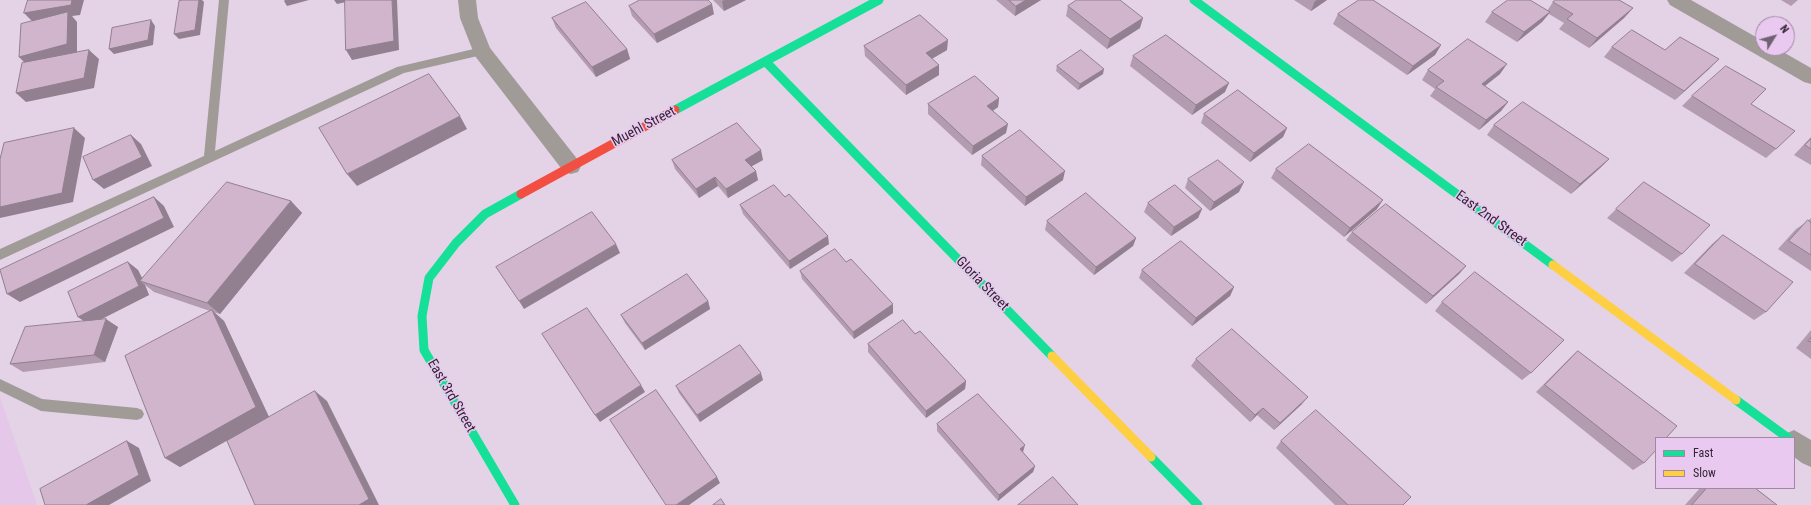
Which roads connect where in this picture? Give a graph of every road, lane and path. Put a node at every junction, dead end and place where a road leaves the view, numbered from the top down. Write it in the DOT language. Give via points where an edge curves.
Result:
graph roads {
  1 [pos="224,0"];
  2 [pos="467,0"];
  3 [pos="879,0"];
  4 [pos="1194,0"];
  5 [pos="1676,0"];
  6 [pos="482,51"];
  7 [pos="766,62"];
  8 [pos="1811,77"];
  9 [pos="209,158"];
  10 [pos="571,166"];
  11 [pos="0,255"];
  12 [pos="428,278"];
  13 [pos="0,385"];
  14 [pos="137,414"];
  15 [pos="1787,437"];
  16 [pos="1795,443"];
  17 [pos="1811,455"];
  18 [pos="514,505"];
  19 [pos="1198,505"];
  1 -- 9 [label="lane"];
  2 -- 6 [label="street" via="469,18"];
  3 -- 7 [label="street, Muehl Street"];
  4 -- 15 [label="street, East 2nd Street"];
  5 -- 8 [label="street"];
  6 -- 9 [label="lane" via="402,70"];
  6 -- 10 [label="street"];
  7 -- 10 [label="street, Muehl Street"];
  7 -- 19 [label="street, Gloria Street"];
  9 -- 11 [label="lane"];
  10 -- 12 [label="street, Muehl Street" via="486,214 456,243"];
  12 -- 18 [label="street, East 3rd Street" via="422,316 424,350"];
  13 -- 14 [label="lane" via="41,405"];
  16 -- 17 [label="street"];
}
